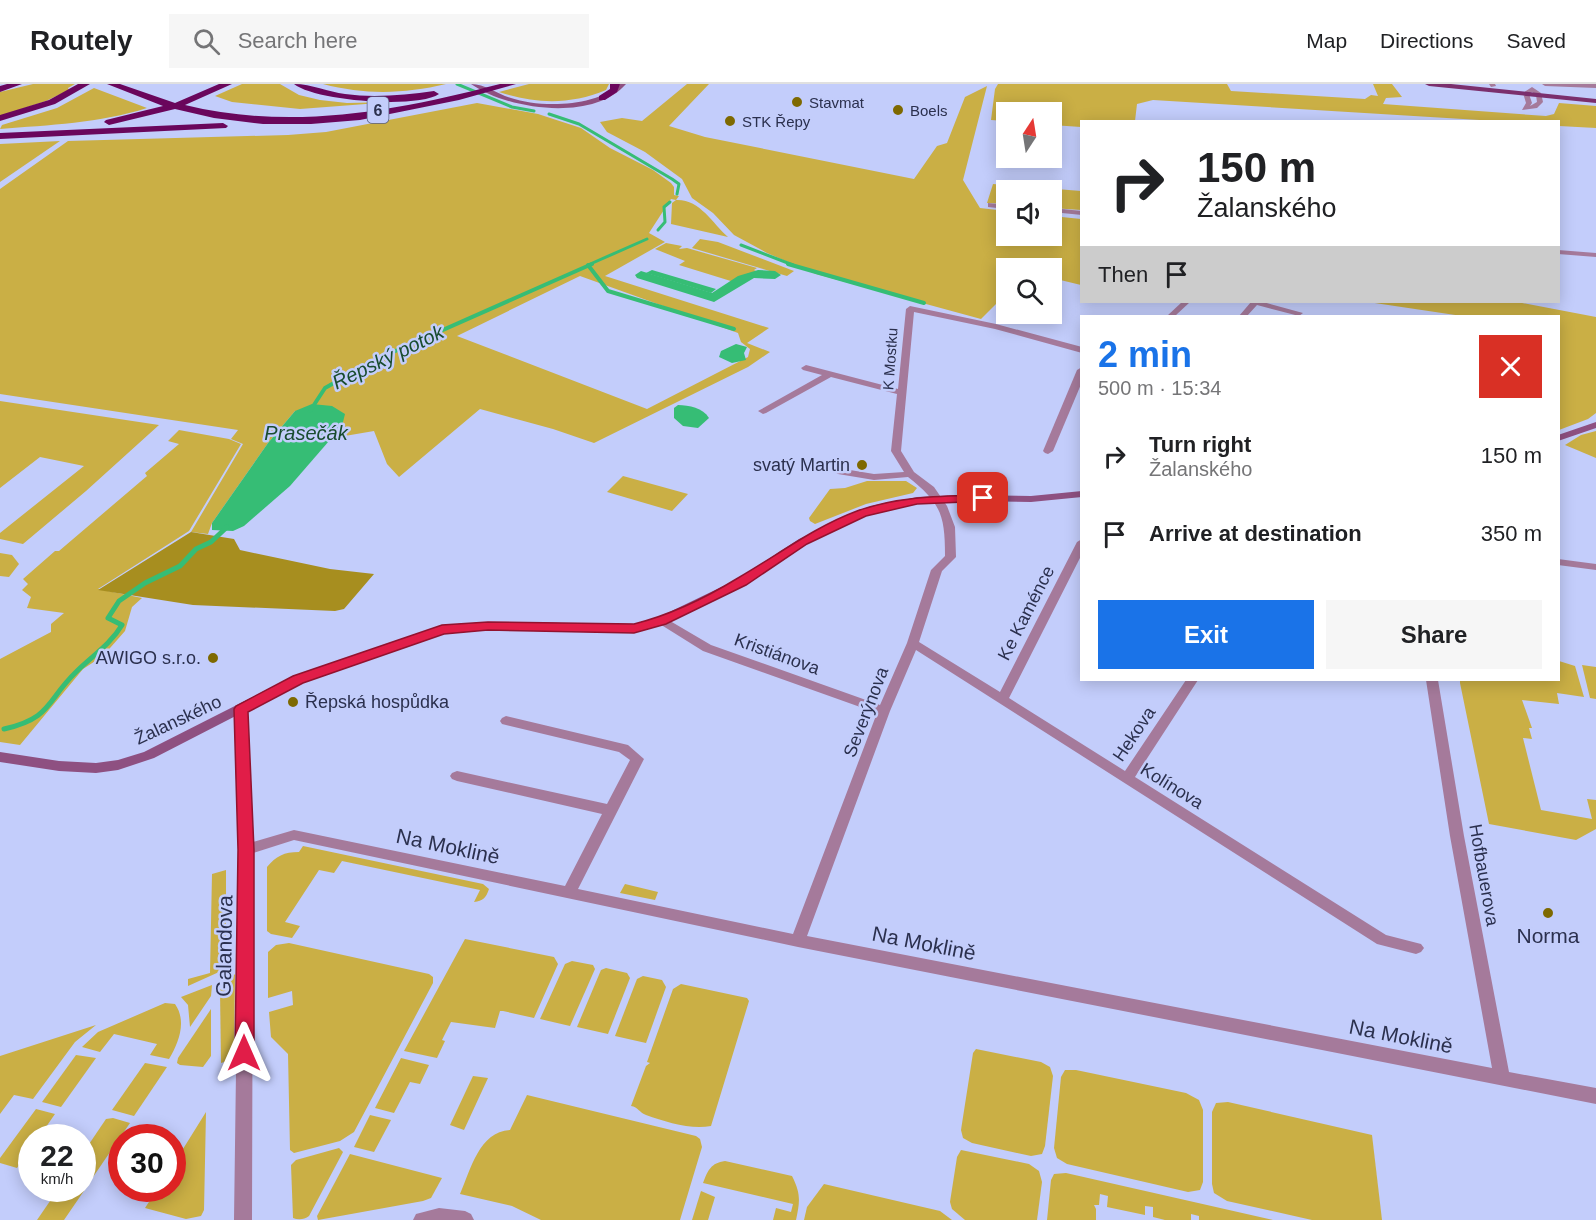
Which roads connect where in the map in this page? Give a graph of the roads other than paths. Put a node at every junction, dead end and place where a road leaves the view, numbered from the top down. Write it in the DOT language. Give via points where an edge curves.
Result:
graph roads {
  1 [pos="17,84"];
  2 [pos="112,84"];
  3 [pos="135,84"];
  4 [pos="227,84"];
  5 [pos="299,84"];
  6 [pos="474,84"];
  7 [pos="615,84"];
  8 [pos="623,84"];
  9 [pos="1429,84"];
  10 [pos="1467,84"];
  11 [pos="1545,84"];
  12 [pos="499,85"];
  13 [pos="1493,85"];
  14 [pos="82,86"];
  15 [pos="1596,86"];
  16 [pos="0,88"];
  17 [pos="465,92"];
  18 [pos="1532,92"];
  19 [pos="602,98"];
  20 [pos="1596,99"];
  21 [pos="0,118"];
  22 [pos="335,120"];
  23 [pos="0,136"];
  24 [pos="991,205"];
  25 [pos="996,206"];
  26 [pos="1062,211"];
  27 [pos="1080,213"];
  28 [pos="1560,252"];
  29 [pos="1596,255"];
  30 [pos="1185,303"];
  31 [pos="1254,303"];
  32 [pos="1259,303"];
  33 [pos="1299,313"];
  34 [pos="1172,315"];
  35 [pos="1244,315"];
  36 [pos="1080,349"];
  37 [pos="806,368"];
  38 [pos="828,375"];
  39 [pos="1080,375"];
  40 [pos="903,393"];
  41 [pos="763,411"];
  42 [pos="1596,425"];
  43 [pos="1560,437"];
  44 [pos="1048,451"];
  45 [pos="838,471"];
  46 [pos="910,474"];
  47 [pos="1080,494"];
  48 [pos="938,499"];
  49 [pos="1080,550"];
  50 [pos="1560,562"];
  51 [pos="1596,567"];
  52 [pos="661,621"];
  53 [pos="913,643"];
  54 [pos="1191,681"];
  55 [pos="1427,681"];
  56 [pos="1002,700"];
  57 [pos="241,709"];
  58 [pos="884,711"];
  59 [pos="506,721"];
  60 [pos="0,757"];
  61 [pos="457,776"];
  62 [pos="1126,779"];
  63 [pos="609,810"];
  64 [pos="246,850"];
  65 [pos="568,894"];
  66 [pos="798,941"];
  67 [pos="1416,948"];
  68 [pos="1502,1077"];
  69 [pos="1596,1096"];
  70 [pos="243,1220"];
  71 [pos="422,1220"];
  72 [pos="465,1220"];
  1 -- 16 [label="highway"];
  2 -- 22 [label="highway, 6" via="209,116 261,121"];
  3 -- 17 [label="highway, 6" via="211,110 283,117 367,112"];
  4 -- 23 [label="highway" via="146,114 81,127"];
  5 -- 17 [label="highway" via="326,93 367,98"];
  6 -- 19 [label="street" via="510,101 529,105 572,104"];
  7 -- 19 [label="highway"];
  8 -- 19 [label="street"];
  9 -- 18 [label="main road"];
  10 -- 13 [label="main road"];
  11 -- 15 [label="street"];
  12 -- 17 [label="highway, 6"];
  13 -- 18 [label="main road"];
  14 -- 21 [label="highway" via="40,106"];
  17 -- 22 [label="highway, 6" via="407,110"];
  18 -- 20 [label="main road"];
  22 -- 23 [label="highway"];
  24 -- 25 [label="street"];
  26 -- 27 [label="street"];
  28 -- 29 [label="street"];
  30 -- 34 [label="street"];
  31 -- 35 [label="street"];
  32 -- 33 [label="street"];
  36 -- 40 [label="street, K Mostku" via="910,309"];
  37 -- 38 [label="street"];
  38 -- 40 [label="street"];
  38 -- 41 [label="street"];
  39 -- 44 [label="street"];
  40 -- 46 [label="street, K Mostku" via="896,451"];
  42 -- 43 [label="street"];
  45 -- 46 [label="street" via="872,478"];
  46 -- 48 [label="street, K Mostku"];
  47 -- 48 [label="street, Žalanského" via="1031,499"];
  48 -- 52 [label="street, Žalanského" via="891,505 835,524 742,582"];
  48 -- 53 [label="street, Severýnova" via="950,527 950,557 937,570"];
  49 -- 56 [label="street, Ke Kaménce"];
  50 -- 51 [label="street"];
  52 -- 57 [label="street, Žalanského" via="634,628 488,626 442,630 298,679"];
  52 -- 58 [label="street, Kristiánova" via="707,648"];
  53 -- 56 [label="street, Kolínova"];
  53 -- 58 [label="street, Severýnova"];
  54 -- 62 [label="street, Hekova"];
  55 -- 68 [label="street, Hofbauerova"];
  56 -- 62 [label="street, Kolínova"];
  57 -- 60 [label="street, Žalanského" via="148,755 118,765 59,766"];
  57 -- 64 [label="street, Galandova"];
  58 -- 66 [label="street, Severýnova"];
  59 -- 63 [label="street" via="623,748 637,759"];
  61 -- 63 [label="street"];
  62 -- 67 [label="street, Kolínova" via="1382,940"];
  63 -- 65 [label="street"];
  64 -- 65 [label="street, Na Moklině" via="294,835"];
  64 -- 70 [label="street, Galandova"];
  65 -- 66 [label="street, Na Moklině"];
  66 -- 68 [label="street, Na Moklině"];
  68 -- 69 [label="street, Na Moklině"];
  71 -- 72 [label="street"];
}
